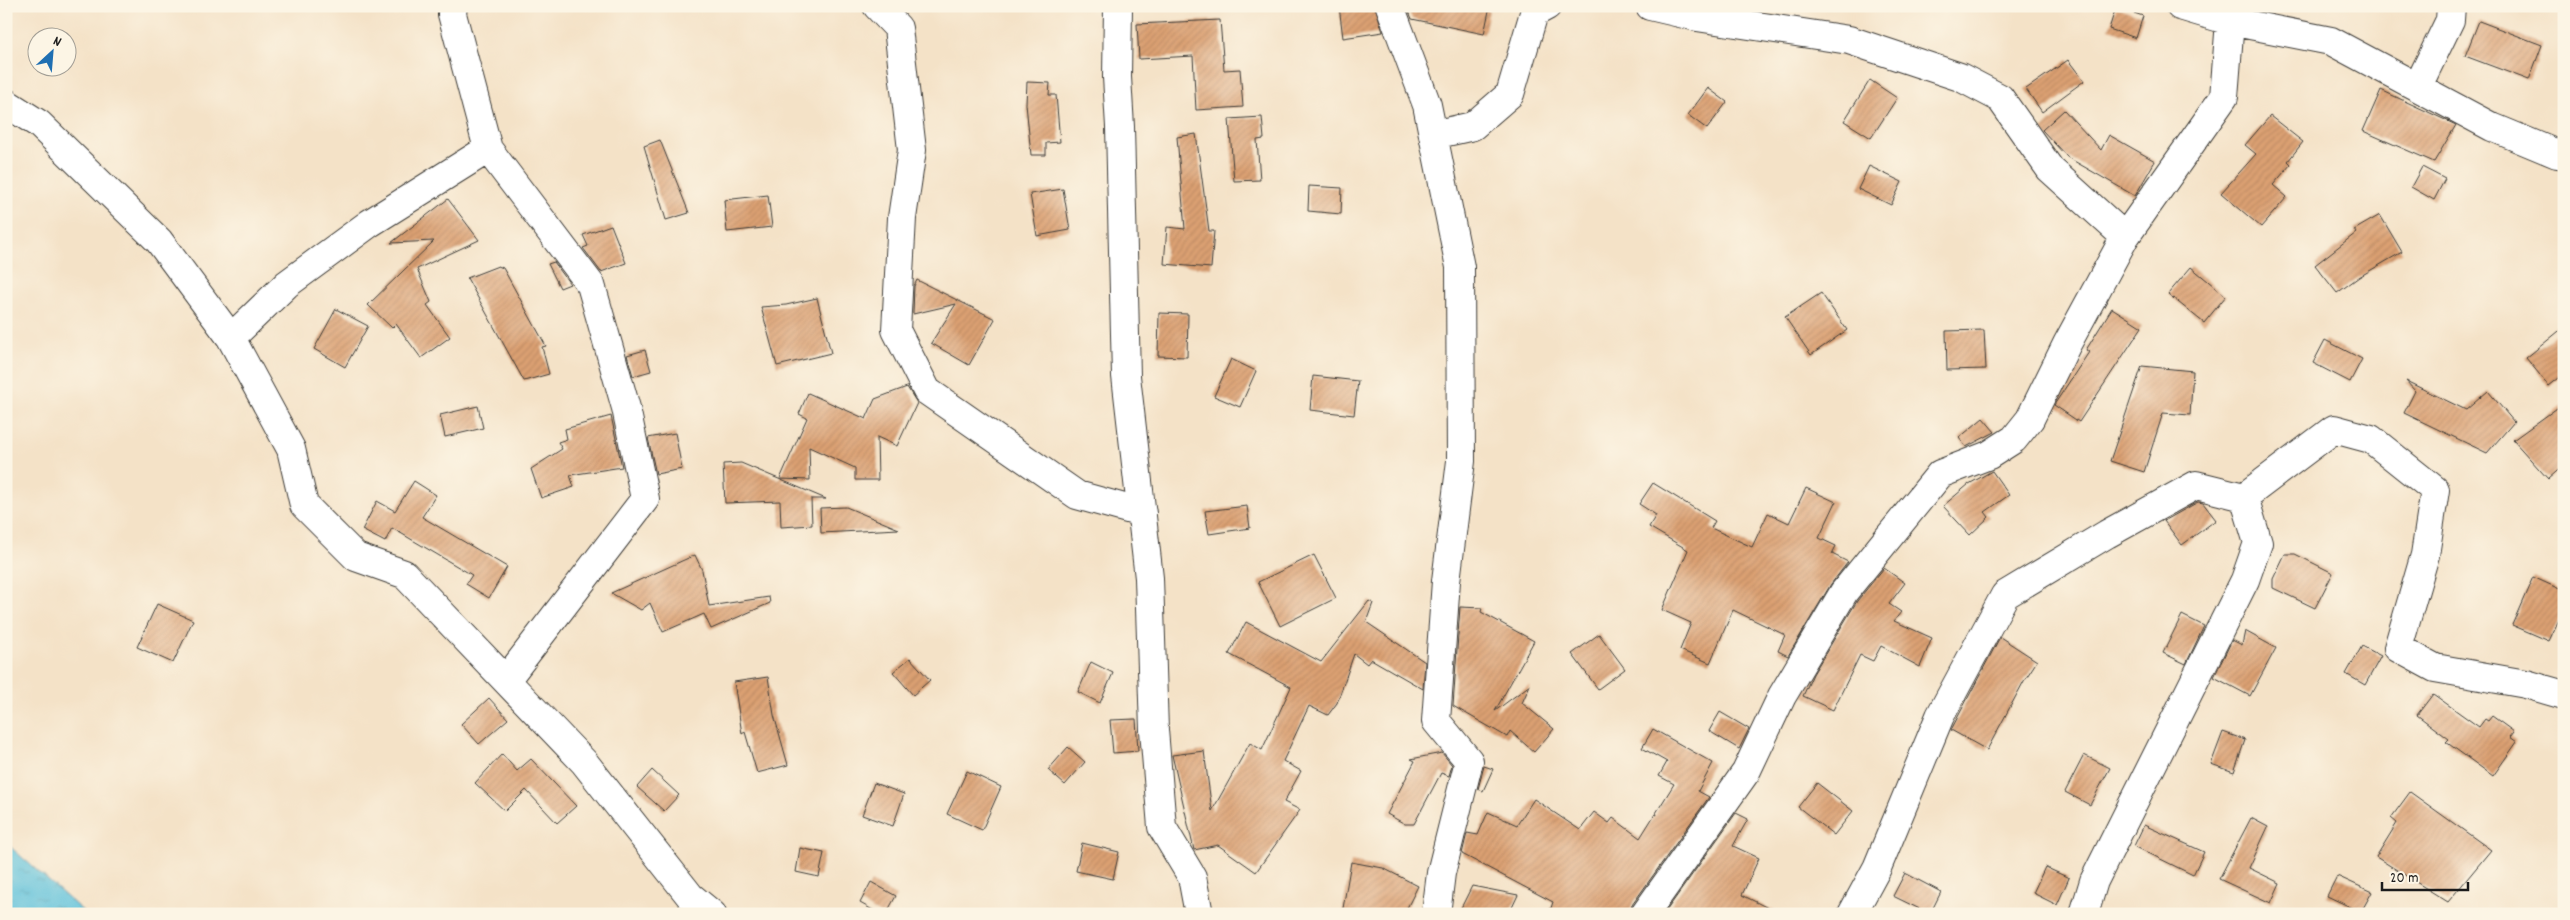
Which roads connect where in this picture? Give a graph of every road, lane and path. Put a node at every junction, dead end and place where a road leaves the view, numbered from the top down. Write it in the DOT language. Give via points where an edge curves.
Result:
graph roads {
  1 [pos="453,6"];
  2 [pos="877,6"];
  3 [pos="1118,6"];
  4 [pos="1390,6"];
  5 [pos="1548,6"];
  6 [pos="1650,6"];
  7 [pos="2180,6"];
  8 [pos="2452,6"];
  9 [pos="2232,14"];
  10 [pos="2418,86"];
  11 [pos="6,103"];
  12 [pos="1433,135"];
  13 [pos="488,149"];
  14 [pos="2564,154"];
  15 [pos="2125,237"];
  16 [pos="231,338"];
  17 [pos="2244,497"];
  18 [pos="1142,512"];
  19 [pos="506,680"];
  20 [pos="2564,695"];
  21 [pos="712,914"];
  22 [pos="1199,914"];
  23 [pos="1436,914"];
  24 [pos="1645,914"];
  25 [pos="1852,914"];
  26 [pos="2084,914"];
  1 -- 13 [label="street" via="452,14"];
  2 -- 18 [label="street" via="898,28 912,150 902,218 896,330 927,391 1078,495"];
  3 -- 18 [label="street" via="1116,77 1126,376"];
  4 -- 12 [label="street" via="1427,105"];
  5 -- 12 [label="street" via="1534,13 1510,94 1473,126"];
  6 -- 15 [label="street" via="1697,17 1849,40 1960,77 2000,98 2050,169"];
  7 -- 9 [label="street"];
  8 -- 10 [label="street" via="2450,20"];
  9 -- 10 [label="street" via="2331,41"];
  9 -- 15 [label="street" via="2224,97"];
  10 -- 14 [label="street" via="2492,126 2557,154"];
  11 -- 16 [label="street" via="38,124 159,241"];
  12 -- 23 [label="street" via="1460,267 1461,461 1446,581 1436,721 1470,761 1441,873"];
  13 -- 16 [label="street" via="363,228 287,284"];
  13 -- 19 [label="street" via="591,285 626,408 645,499"];
  15 -- 24 [label="street" via="2066,344 2030,419 2014,439 1989,455 1940,474 1844,592 1782,696 1746,772"];
  16 -- 19 [label="street" via="291,449 304,505 356,557 404,574"];
  17 -- 20 [label="street" via="2334,429 2371,438 2435,490 2426,555 2398,648 2435,668 2526,684"];
  17 -- 25 [label="street" via="2196,485 2005,594 1940,716 1877,868"];
  17 -- 26 [label="street" via="2258,543 2245,580 2094,881"];
  18 -- 22 [label="street" via="1150,578 1154,730 1162,827 1192,877"];
  19 -- 21 [label="street" via="584,762 690,896"];
}
